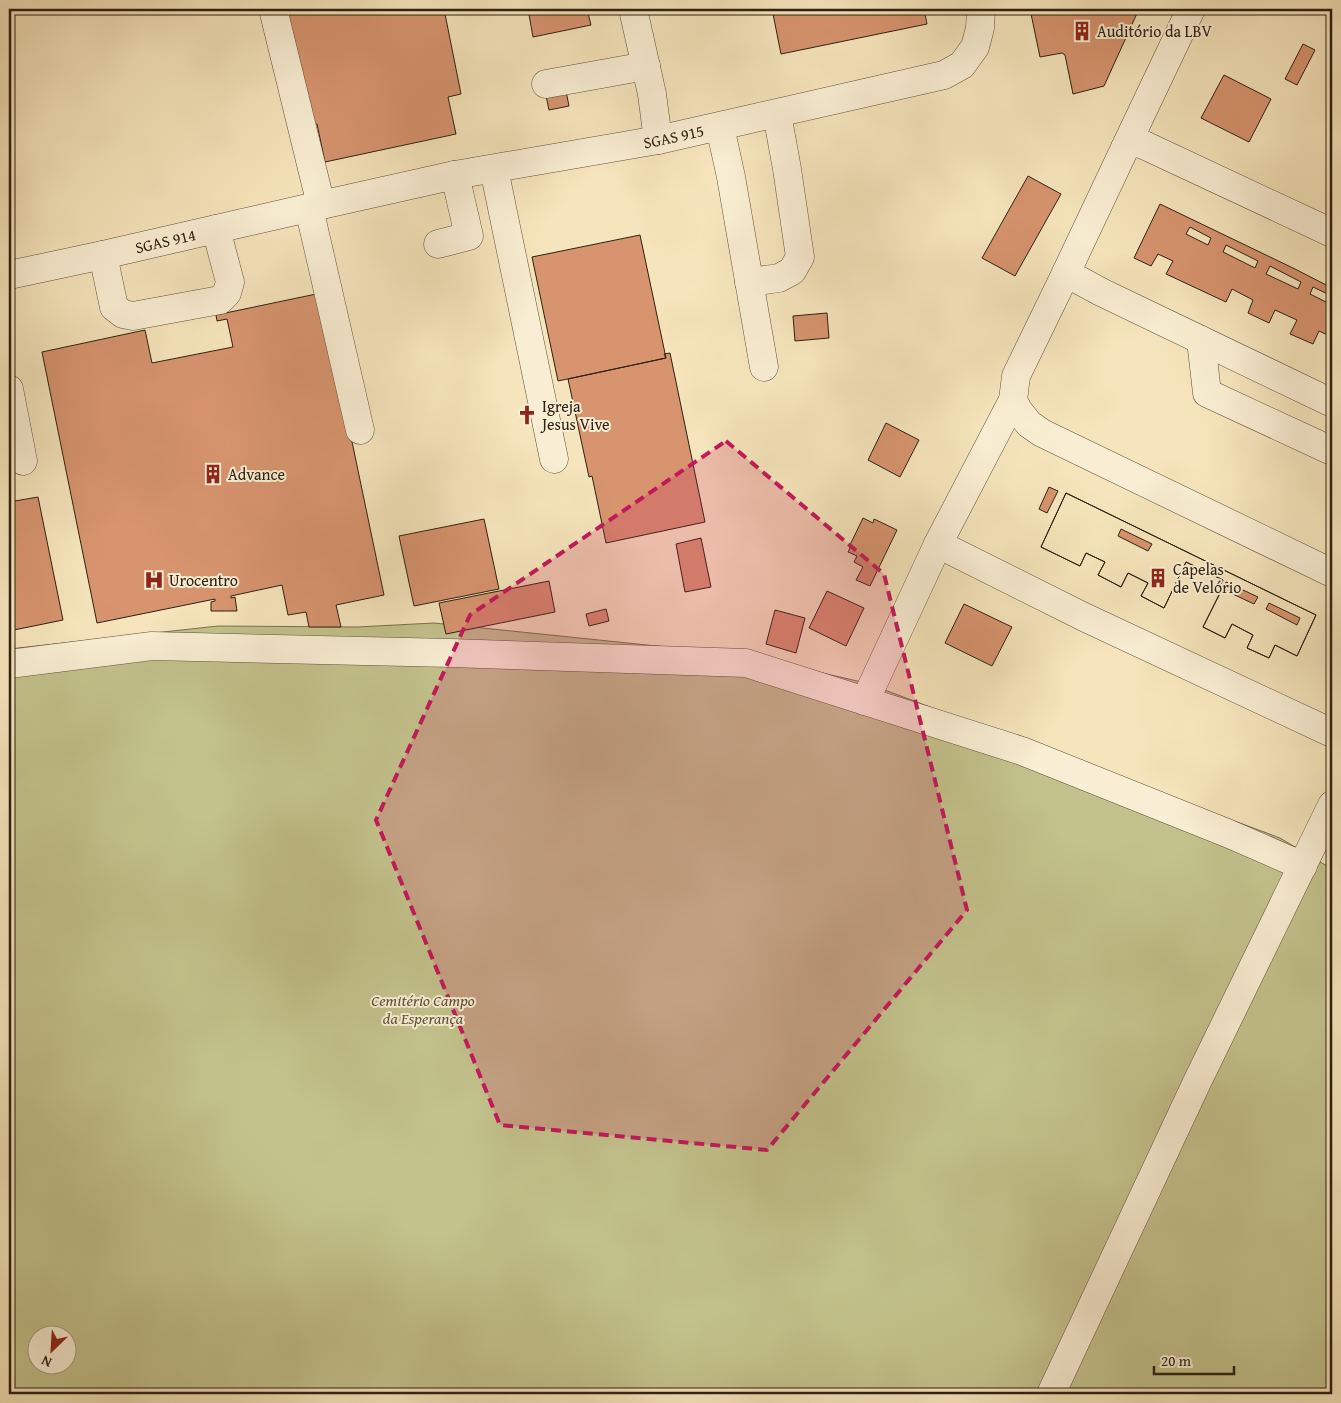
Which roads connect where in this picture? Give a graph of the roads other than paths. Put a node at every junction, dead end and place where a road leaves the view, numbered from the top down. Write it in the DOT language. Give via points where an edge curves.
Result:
graph roads {
  1 [pos="273,9"];
  2 [pos="633,9"];
  3 [pos="981,9"];
  4 [pos="1192,9"];
  5 [pos="646,66"];
  6 [pos="546,84"];
  7 [pos="777,114"];
  8 [pos="720,127"];
  9 [pos="658,140"];
  10 [pos="1125,148"];
  11 [pos="494,168"];
  12 [pos="455,175"];
  13 [pos="315,206"];
  14 [pos="216,229"];
  15 [pos="1332,233"];
  16 [pos="438,244"];
  17 [pos="103,255"];
  18 [pos="1066,273"];
  19 [pos="9,275"];
  20 [pos="749,282"];
  21 [pos="1202,340"];
  22 [pos="764,367"];
  23 [pos="9,389"];
  24 [pos="1013,400"];
  25 [pos="1332,403"];
  26 [pos="360,430"];
  27 [pos="1332,452"];
  28 [pos="554,459"];
  29 [pos="23,461"];
  30 [pos="938,544"];
  31 [pos="1332,573"];
  32 [pos="9,664"];
  33 [pos="864,701"];
  34 [pos="1332,733"];
  35 [pos="1332,806"];
  36 [pos="1303,866"];
  37 [pos="1051,1394"];
  1 -- 13 [label="lane"];
  2 -- 5 [label="lane"];
  3 -- 7 [label="lane, SGAS 915" via="975,47 962,65 944,75"];
  4 -- 10 [label="lane"];
  5 -- 6 [label="lane"];
  5 -- 9 [label="lane"];
  7 -- 8 [label="lane, SGAS 915"];
  7 -- 20 [label="lane" via="800,257 792,270 779,278"];
  8 -- 9 [label="lane, SGAS 915"];
  8 -- 20 [label="lane"];
  9 -- 11 [label="lane, SGAS 915"];
  10 -- 15 [label="lane" via="1133,142 1144,145"];
  10 -- 18 [label="lane"];
  11 -- 12 [label="lane, SGAS 915"];
  11 -- 28 [label="lane"];
  12 -- 13 [label="lane, SGAS 915"];
  12 -- 16 [label="lane" via="469,236"];
  13 -- 14 [label="lane, SGAS 914"];
  13 -- 26 [label="lane"];
  14 -- 17 [label="lane, SGAS 914"];
  14 -- 17 [label="lane" via="230,282 227,293 220,300 133,316 123,314 114,307"];
  17 -- 19 [label="lane, SGAS 914"];
  18 -- 21 [label="lane"];
  18 -- 24 [label="lane" via="1016,376"];
  20 -- 22 [label="lane"];
  21 -- 25 [label="lane"];
  21 -- 27 [label="lane" via="1207,393"];
  23 -- 29 [label="lane"];
  24 -- 30 [label="lane"];
  24 -- 31 [label="lane" via="1029,424 1042,433"];
  30 -- 33 [label="lane"];
  30 -- 34 [label="lane" via="1084,617"];
  32 -- 33 [label="lane" via="152,646 746,663"];
  33 -- 36 [label="lane" via="1022,751"];
  35 -- 36 [label="lane"];
  36 -- 37 [label="lane" via="1198,1080"];
}
